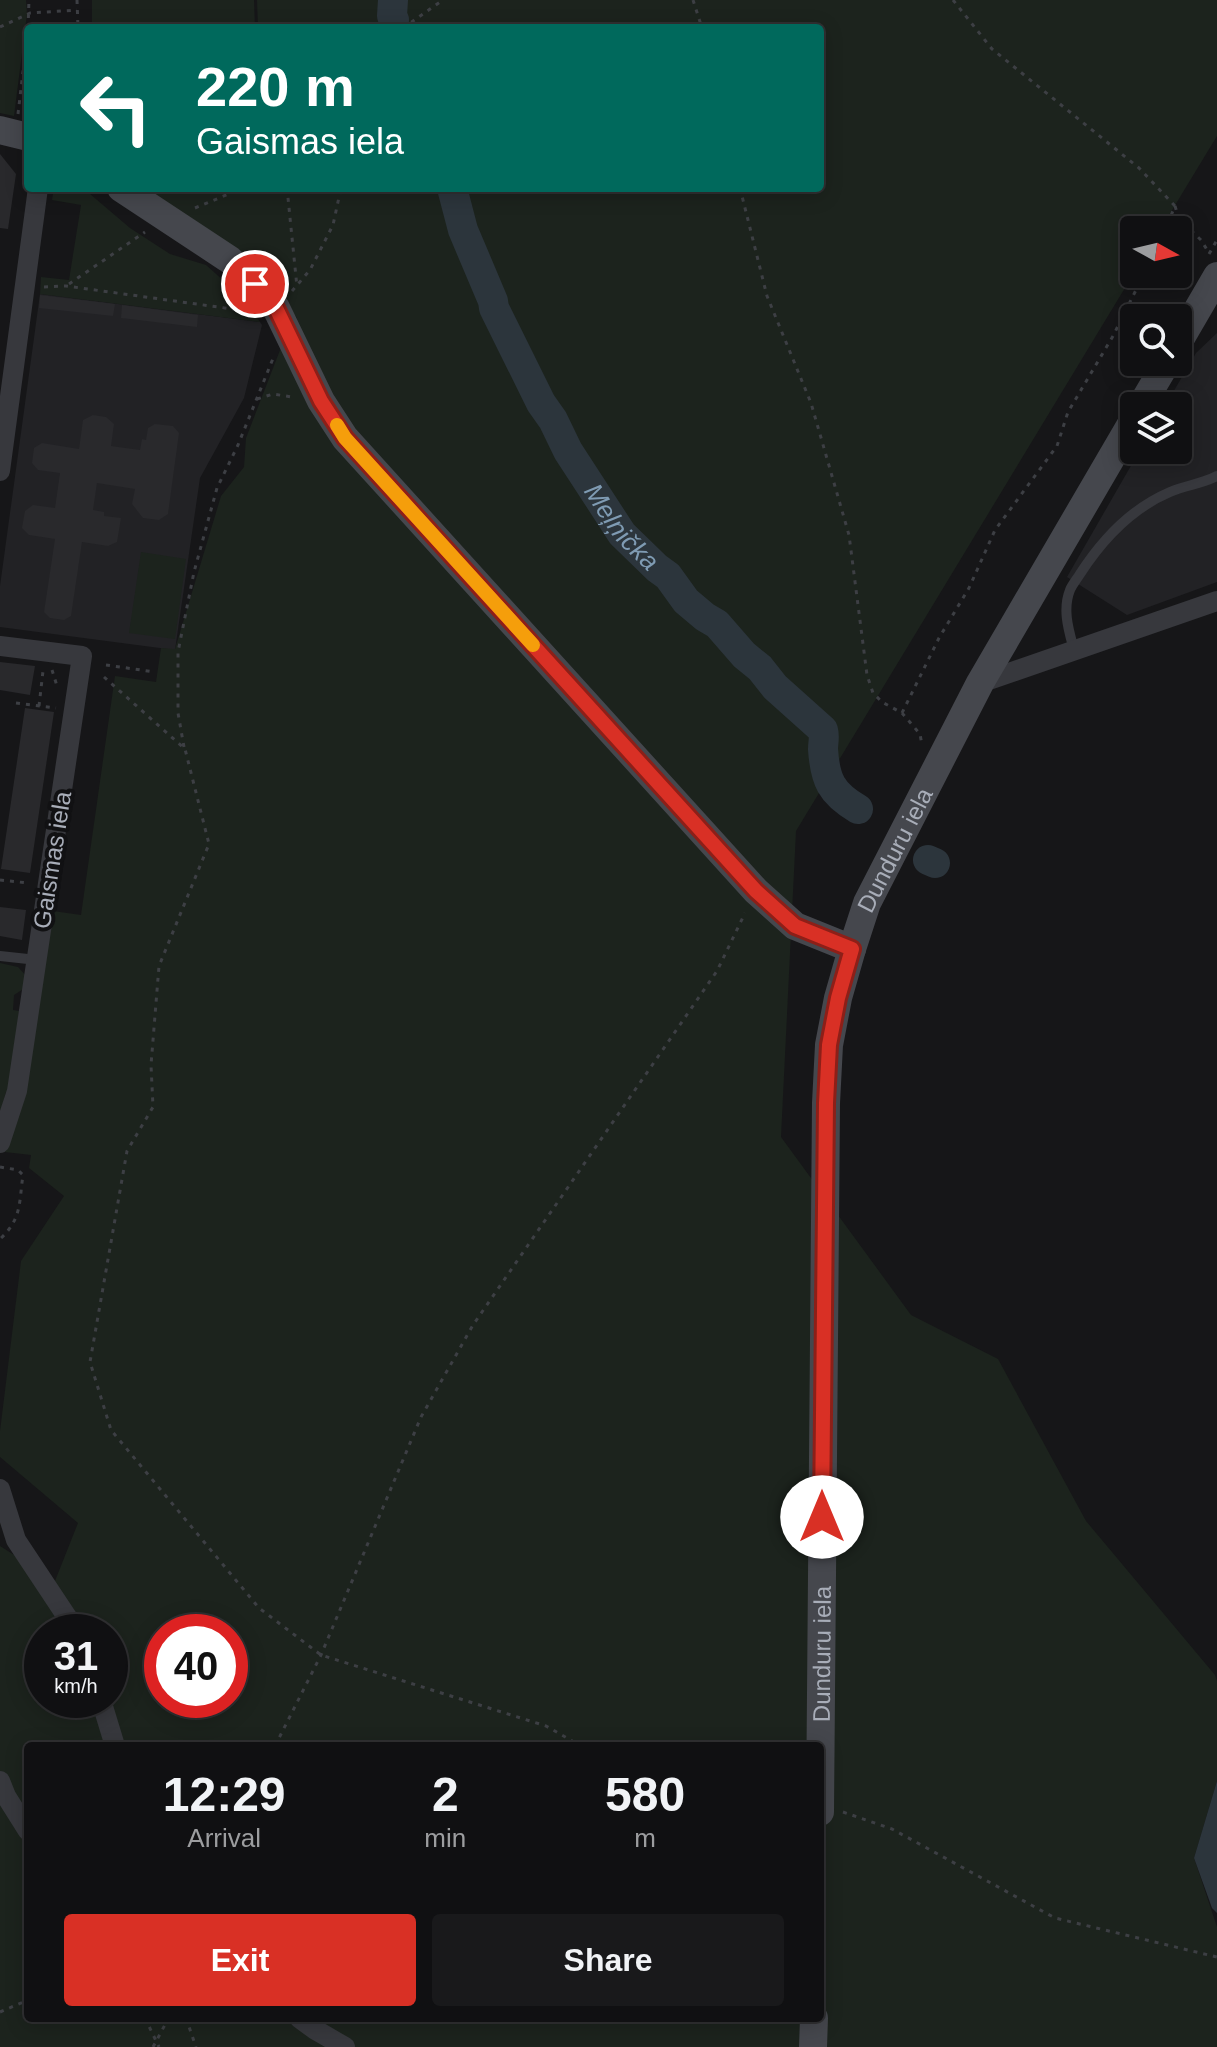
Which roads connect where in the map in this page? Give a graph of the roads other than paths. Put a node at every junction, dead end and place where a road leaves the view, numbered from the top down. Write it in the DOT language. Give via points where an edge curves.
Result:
graph roads {
  1 [pos="37,192"];
  2 [pos="127,192"];
  3 [pos="1213,265"];
  4 [pos="1192,312"];
  5 [pos="4,414"];
  6 [pos="1120,443"];
  7 [pos="0,471"];
  8 [pos="1217,476"];
  9 [pos="1217,601"];
  10 [pos="0,646"];
  11 [pos="1074,650"];
  12 [pos="980,683"];
  13 [pos="852,949"];
  14 [pos="0,956"];
  15 [pos="37,960"];
  16 [pos="0,1143"];
  17 [pos="0,1489"];
  18 [pos="65,1614"];
  19 [pos="106,1718"];
  20 [pos="114,1742"];
  21 [pos="821,1742"];
  22 [pos="0,1781"];
  23 [pos="24,1825"];
  24 [pos="304,2022"];
  25 [pos="814,2022"];
  26 [pos="345,2047"];
  27 [pos="813,2047"];
  1 -- 5 [label="street"];
  2 -- 13 [label="street" via="230,260 255,284 283,321 345,438 756,891 795,926"];
  3 -- 4 [label="street"];
  5 -- 7 [label="street"];
  6 -- 12 [label="street, Dunduru iela"];
  8 -- 11 [label="lane" via="1141,507 1087,562 1070,590 1066,620"];
  9 -- 11 [label="street"];
  10 -- 15 [label="street, Gaismas iela" via="82,656"];
  11 -- 12 [label="street"];
  12 -- 13 [label="street, Dunduru iela" via="867,903"];
  13 -- 21 [label="street, Dunduru iela" via="829,1045 826,1103"];
  14 -- 15 [label="lane"];
  15 -- 16 [label="street, Gaismas iela" via="17,1091"];
  17 -- 18 [label="street" via="16,1540"];
  19 -- 20 [label="street"];
  22 -- 23 [label="street"];
  24 -- 26 [label="street"];
  25 -- 27 [label="street"];
}
